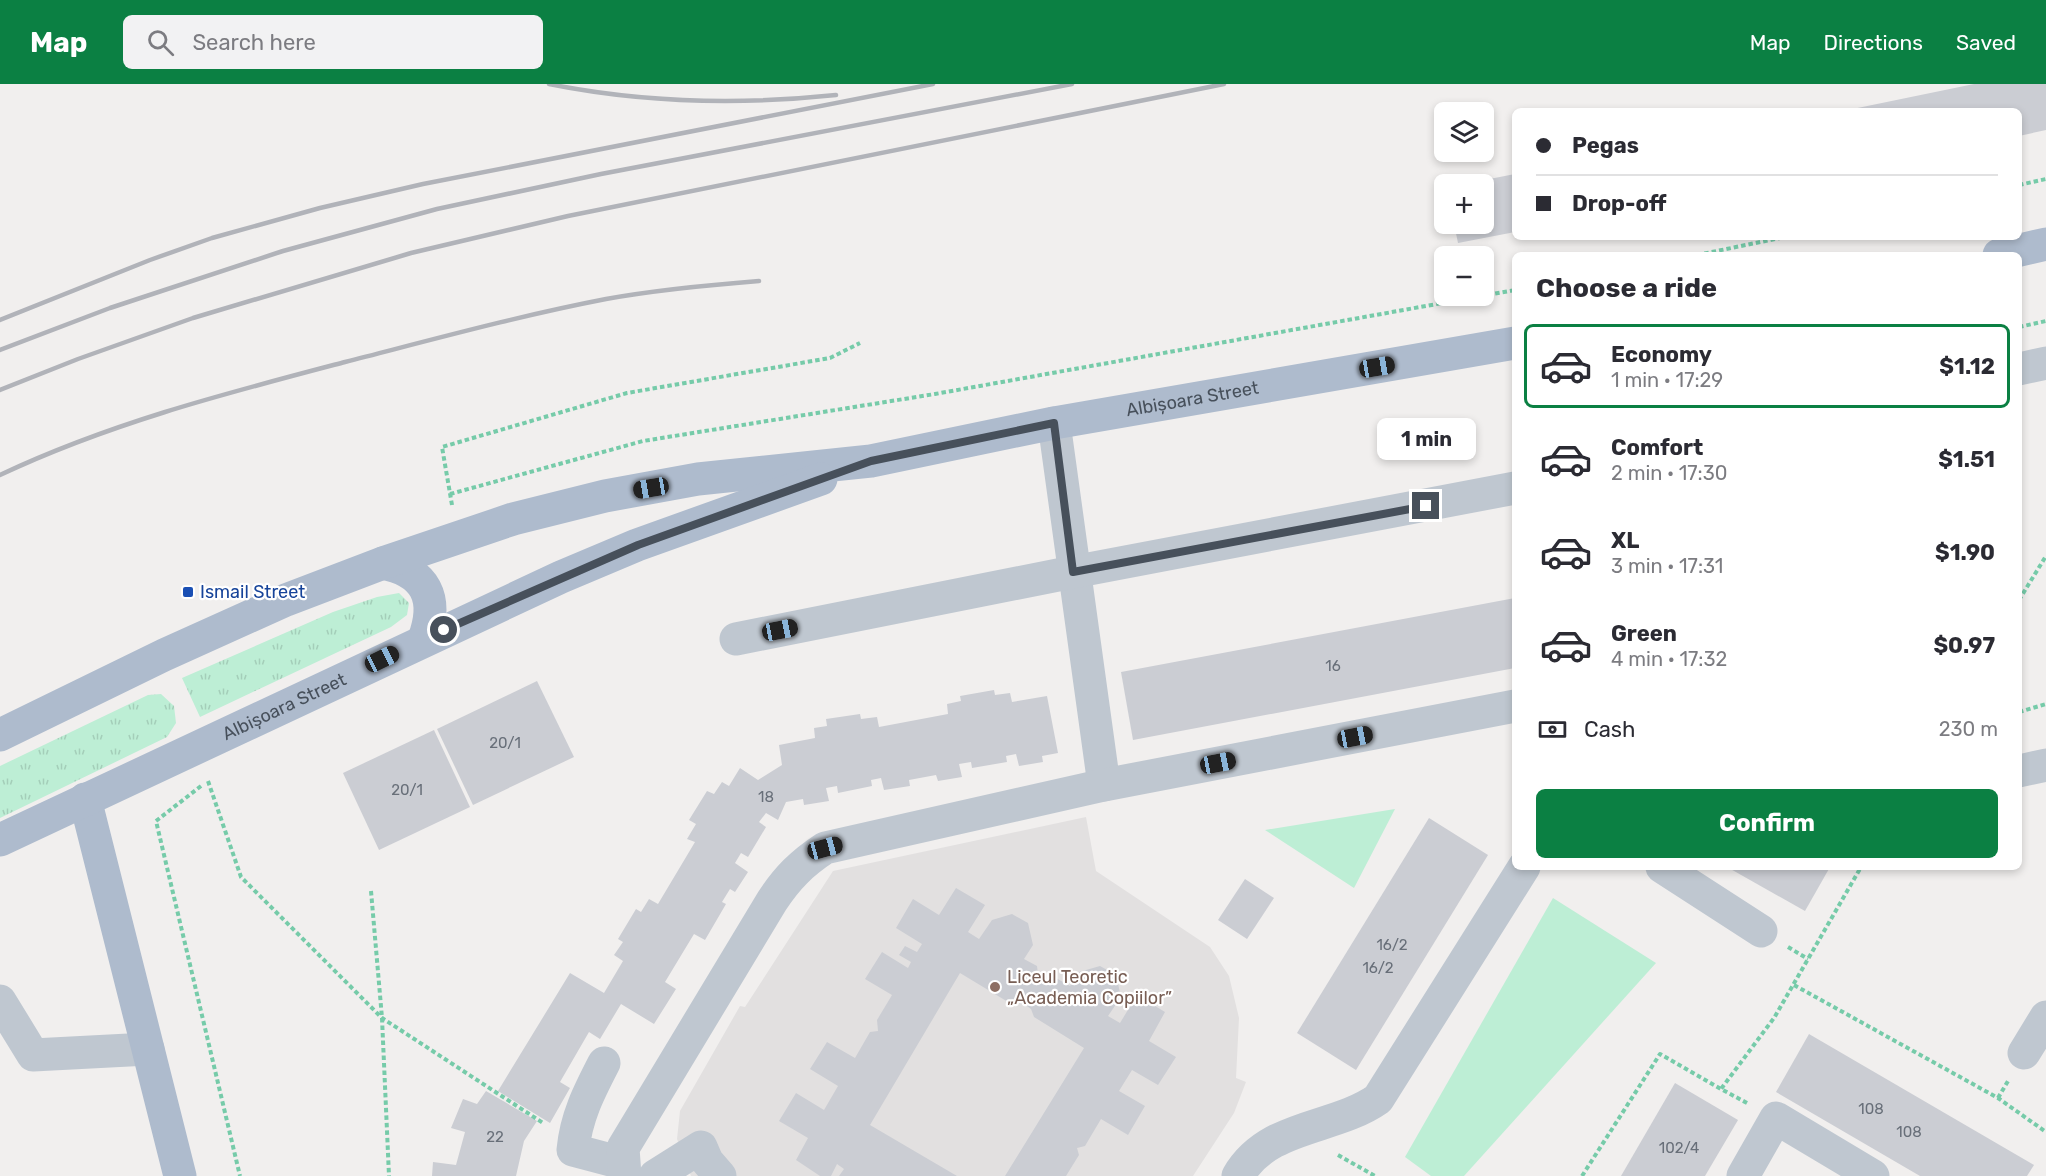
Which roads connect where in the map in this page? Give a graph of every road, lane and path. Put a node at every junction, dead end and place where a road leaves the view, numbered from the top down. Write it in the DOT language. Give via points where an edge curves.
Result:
graph roads {
  1 [pos="2046,179"];
  2 [pos="2022,184"];
  3 [pos="1770,240"];
  4 [pos="2046,244"];
  5 [pos="1712,252"];
  6 [pos="2013,252"];
  7 [pos="1512,291"];
  8 [pos="2046,321"];
  9 [pos="2022,326"];
  10 [pos="860,343"];
  11 [pos="1512,344"];
  12 [pos="2046,363"];
  13 [pos="2022,368"];
  14 [pos="1054,423"];
  15 [pos="871,461"];
  16 [pos="450,494"];
  17 [pos="1509,499"];
  18 [pos="453,510"];
  19 [pos="2046,556"];
  20 [pos="383,562"];
  21 [pos="1073,572"];
  22 [pos="2022,595"];
  23 [pos="424,639"];
  24 [pos="735,639"];
  25 [pos="2046,705"];
  26 [pos="1512,707"];
  27 [pos="2022,711"];
  28 [pos="0,735"];
  29 [pos="2046,765"];
  30 [pos="2022,770"];
  31 [pos="217,775"];
  32 [pos="208,781"];
  33 [pos="1104,785"];
  34 [pos="85,799"];
  35 [pos="0,840"];
  36 [pos="1522,870"];
  37 [pos="1667,870"];
  38 [pos="1860,870"];
  39 [pos="371,891"];
  40 [pos="1761,931"];
  41 [pos="1794,985"];
  42 [pos="0,1001"];
  43 [pos="2046,1017"];
  44 [pos="382,1018"];
  45 [pos="148,1049"];
  46 [pos="2024,1053"];
  47 [pos="604,1063"];
  48 [pos="1721,1089"];
  49 [pos="1776,1118"];
  50 [pos="2046,1132"];
  51 [pos="573,1150"];
  52 [pos="624,1170"];
  53 [pos="1368,1172"];
  54 [pos="180,1176"];
  55 [pos="240,1176"];
  56 [pos="389,1176"];
  57 [pos="655,1176"];
  58 [pos="720,1176"];
  59 [pos="1238,1176"];
  60 [pos="1375,1176"];
  61 [pos="1582,1176"];
  62 [pos="1743,1176"];
  63 [pos="1873,1176"];
  1 -- 2 [label="path"];
  3 -- 5 [label="path"];
  4 -- 6 [label="main road"];
  7 -- 16 [label="path" via="946,392 644,441"];
  8 -- 9 [label="path"];
  10 -- 16 [label="path" via="830,358 581,404 442,447"];
  11 -- 14 [label="main road, Albișoara Street"];
  12 -- 13 [label="lane"];
  14 -- 15 [label="main road, Albișoara Street"];
  14 -- 21 [label="lane"];
  15 -- 20 [label="main road, Albișoara Street" via="698,479 604,496 513,519"];
  15 -- 23 [label="main road, Albișoara Street" via="638,545"];
  16 -- 18 [label="path"];
  17 -- 21 [label="lane"];
  19 -- 22 [label="path"];
  20 -- 23 [label="main road" via="404,567 420,580 430,598 432,619"];
  20 -- 28 [label="main road, Albișoara Street" via="206,635"];
  21 -- 24 [label="lane"];
  21 -- 33 [label="lane"];
  23 -- 34 [label="main road, Albișoara Street"];
  25 -- 27 [label="path"];
  26 -- 33 [label="lane"];
  29 -- 30 [label="lane"];
  31 -- 32 [label="path"];
  32 -- 44 [label="path" via="241,877"];
  32 -- 55 [label="path" via="156,821"];
  33 -- 52 [label="lane" via="825,848 803,862 772,901 623,1148"];
  34 -- 35 [label="main road, Albișoara Street"];
  34 -- 45 [label="main road"];
  36 -- 59 [label="lane" via="1378,1099 1363,1109 1277,1140 1258,1152"];
  37 -- 40 [label="lane"];
  38 -- 41 [label="path"];
  39 -- 44 [label="path"];
  41 -- 48 [label="path"];
  41 -- 50 [label="path" via="1998,1098"];
  42 -- 45 [label="lane" via="33,1055"];
  43 -- 46 [label="lane"];
  44 -- 51 [label="path" via="540,1120"];
  44 -- 56 [label="path"];
  45 -- 54 [label="main road"];
  47 -- 51 [label="lane" via="580,1108"];
  48 -- 49 [label="path"];
  48 -- 61 [label="path" via="1660,1054"];
  49 -- 62 [label="lane"];
  49 -- 63 [label="lane"];
  51 -- 52 [label="lane"];
  53 -- 60 [label="path"];
  57 -- 58 [label="lane" via="701,1147"];
}
